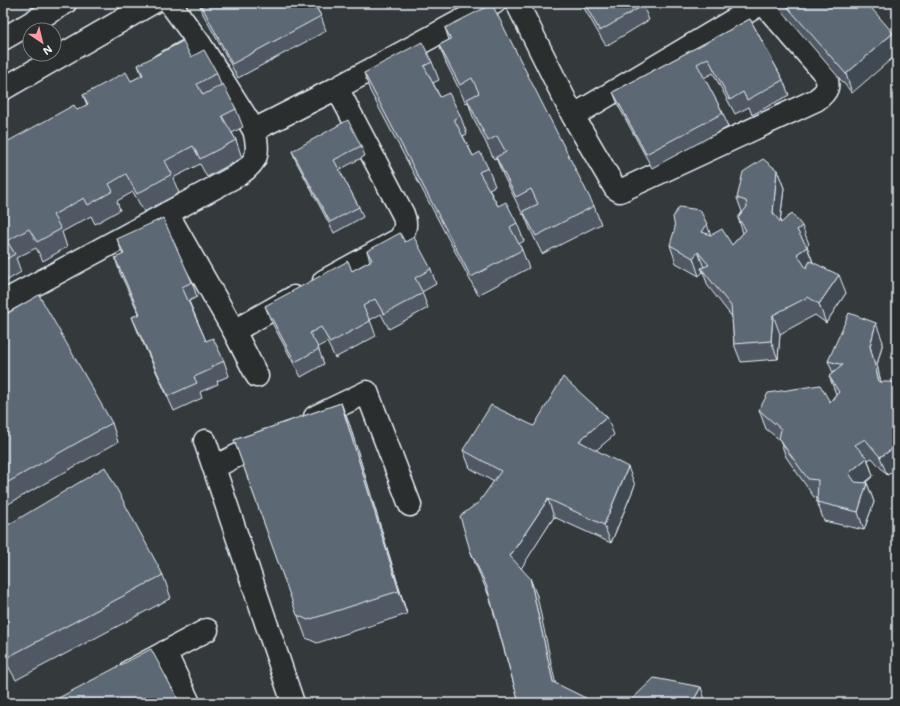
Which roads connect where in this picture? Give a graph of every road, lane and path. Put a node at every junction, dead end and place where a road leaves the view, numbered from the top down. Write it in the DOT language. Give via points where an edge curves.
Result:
graph roads {
  1 [pos="65,3"];
  2 [pos="152,3"];
  3 [pos="170,3"];
  4 [pos="494,3"];
  5 [pos="518,3"];
  6 [pos="762,3"];
  7 [pos="3,39"];
  8 [pos="200,44"];
  9 [pos="146,74"];
  10 [pos="337,88"];
  11 [pos="3,89"];
  12 [pos="573,116"];
  13 [pos="254,130"];
  14 [pos="167,212"];
  15 [pos="3,302"];
  16 [pos="234,331"];
  17 [pos="257,376"];
  18 [pos="205,441"];
  19 [pos="214,467"];
  20 [pos="410,505"];
  21 [pos="206,630"];
  22 [pos="165,652"];
  23 [pos="111,681"];
  24 [pos="189,703"];
  25 [pos="293,703"];
  1 -- 7 [label="street"];
  2 -- 11 [label="street"];
  3 -- 8 [label="street"];
  4 -- 10 [label="street"];
  5 -- 12 [label="street"];
  6 -- 12 [label="street"];
  6 -- 12 [label="street" via="824,73 827,79 826,90 816,100 620,191 615,188"];
  8 -- 9 [label="street"];
  8 -- 13 [label="street"];
  10 -- 13 [label="street"];
  10 -- 16 [label="street" via="403,214 405,230 400,239"];
  13 -- 14 [label="street" via="258,144 256,156 249,168"];
  14 -- 15 [label="street"];
  14 -- 16 [label="street"];
  16 -- 17 [label="street"];
  18 -- 19 [label="street"];
  19 -- 20 [label="street" via="367,392"];
  19 -- 25 [label="street"];
  21 -- 22 [label="street"];
  22 -- 23 [label="street"];
  22 -- 24 [label="street"];
}
